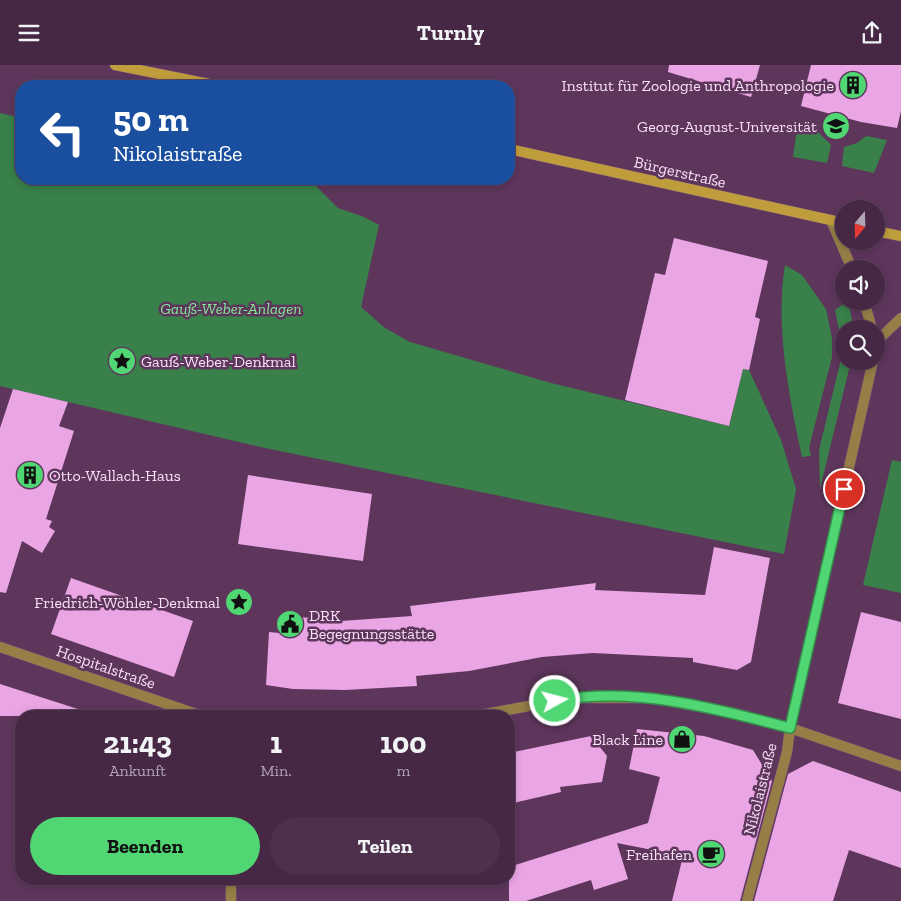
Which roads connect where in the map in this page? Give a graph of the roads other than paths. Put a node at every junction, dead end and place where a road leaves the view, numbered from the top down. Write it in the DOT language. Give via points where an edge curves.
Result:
graph roads {
  1 [pos="114,65"];
  2 [pos="189,80"];
  3 [pos="515,150"];
  4 [pos="831,220"];
  5 [pos="835,221"];
  6 [pos="885,233"];
  7 [pos="901,237"];
  8 [pos="848,260"];
  9 [pos="901,318"];
  10 [pos="885,334"];
  11 [pos="871,370"];
  12 [pos="0,647"];
  13 [pos="184,710"];
  14 [pos="507,710"];
  15 [pos="790,728"];
  16 [pos="901,766"];
  17 [pos="231,885"];
  18 [pos="231,901"];
  19 [pos="747,901"];
  1 -- 2 [label="main road"];
  3 -- 4 [label="main road, Bürgerstraße"];
  4 -- 5 [label="main road, Bürgerstraße"];
  4 -- 8 [label="street"];
  6 -- 7 [label="main road"];
  9 -- 10 [label="street"];
  11 -- 15 [label="street, Nikolaistraße"];
  12 -- 13 [label="street, Hospitalstraße"];
  14 -- 15 [label="street" via="572,698 652,698 734,713"];
  15 -- 16 [label="street"];
  15 -- 19 [label="street, Nikolaistraße"];
  17 -- 18 [label="street"];
}
